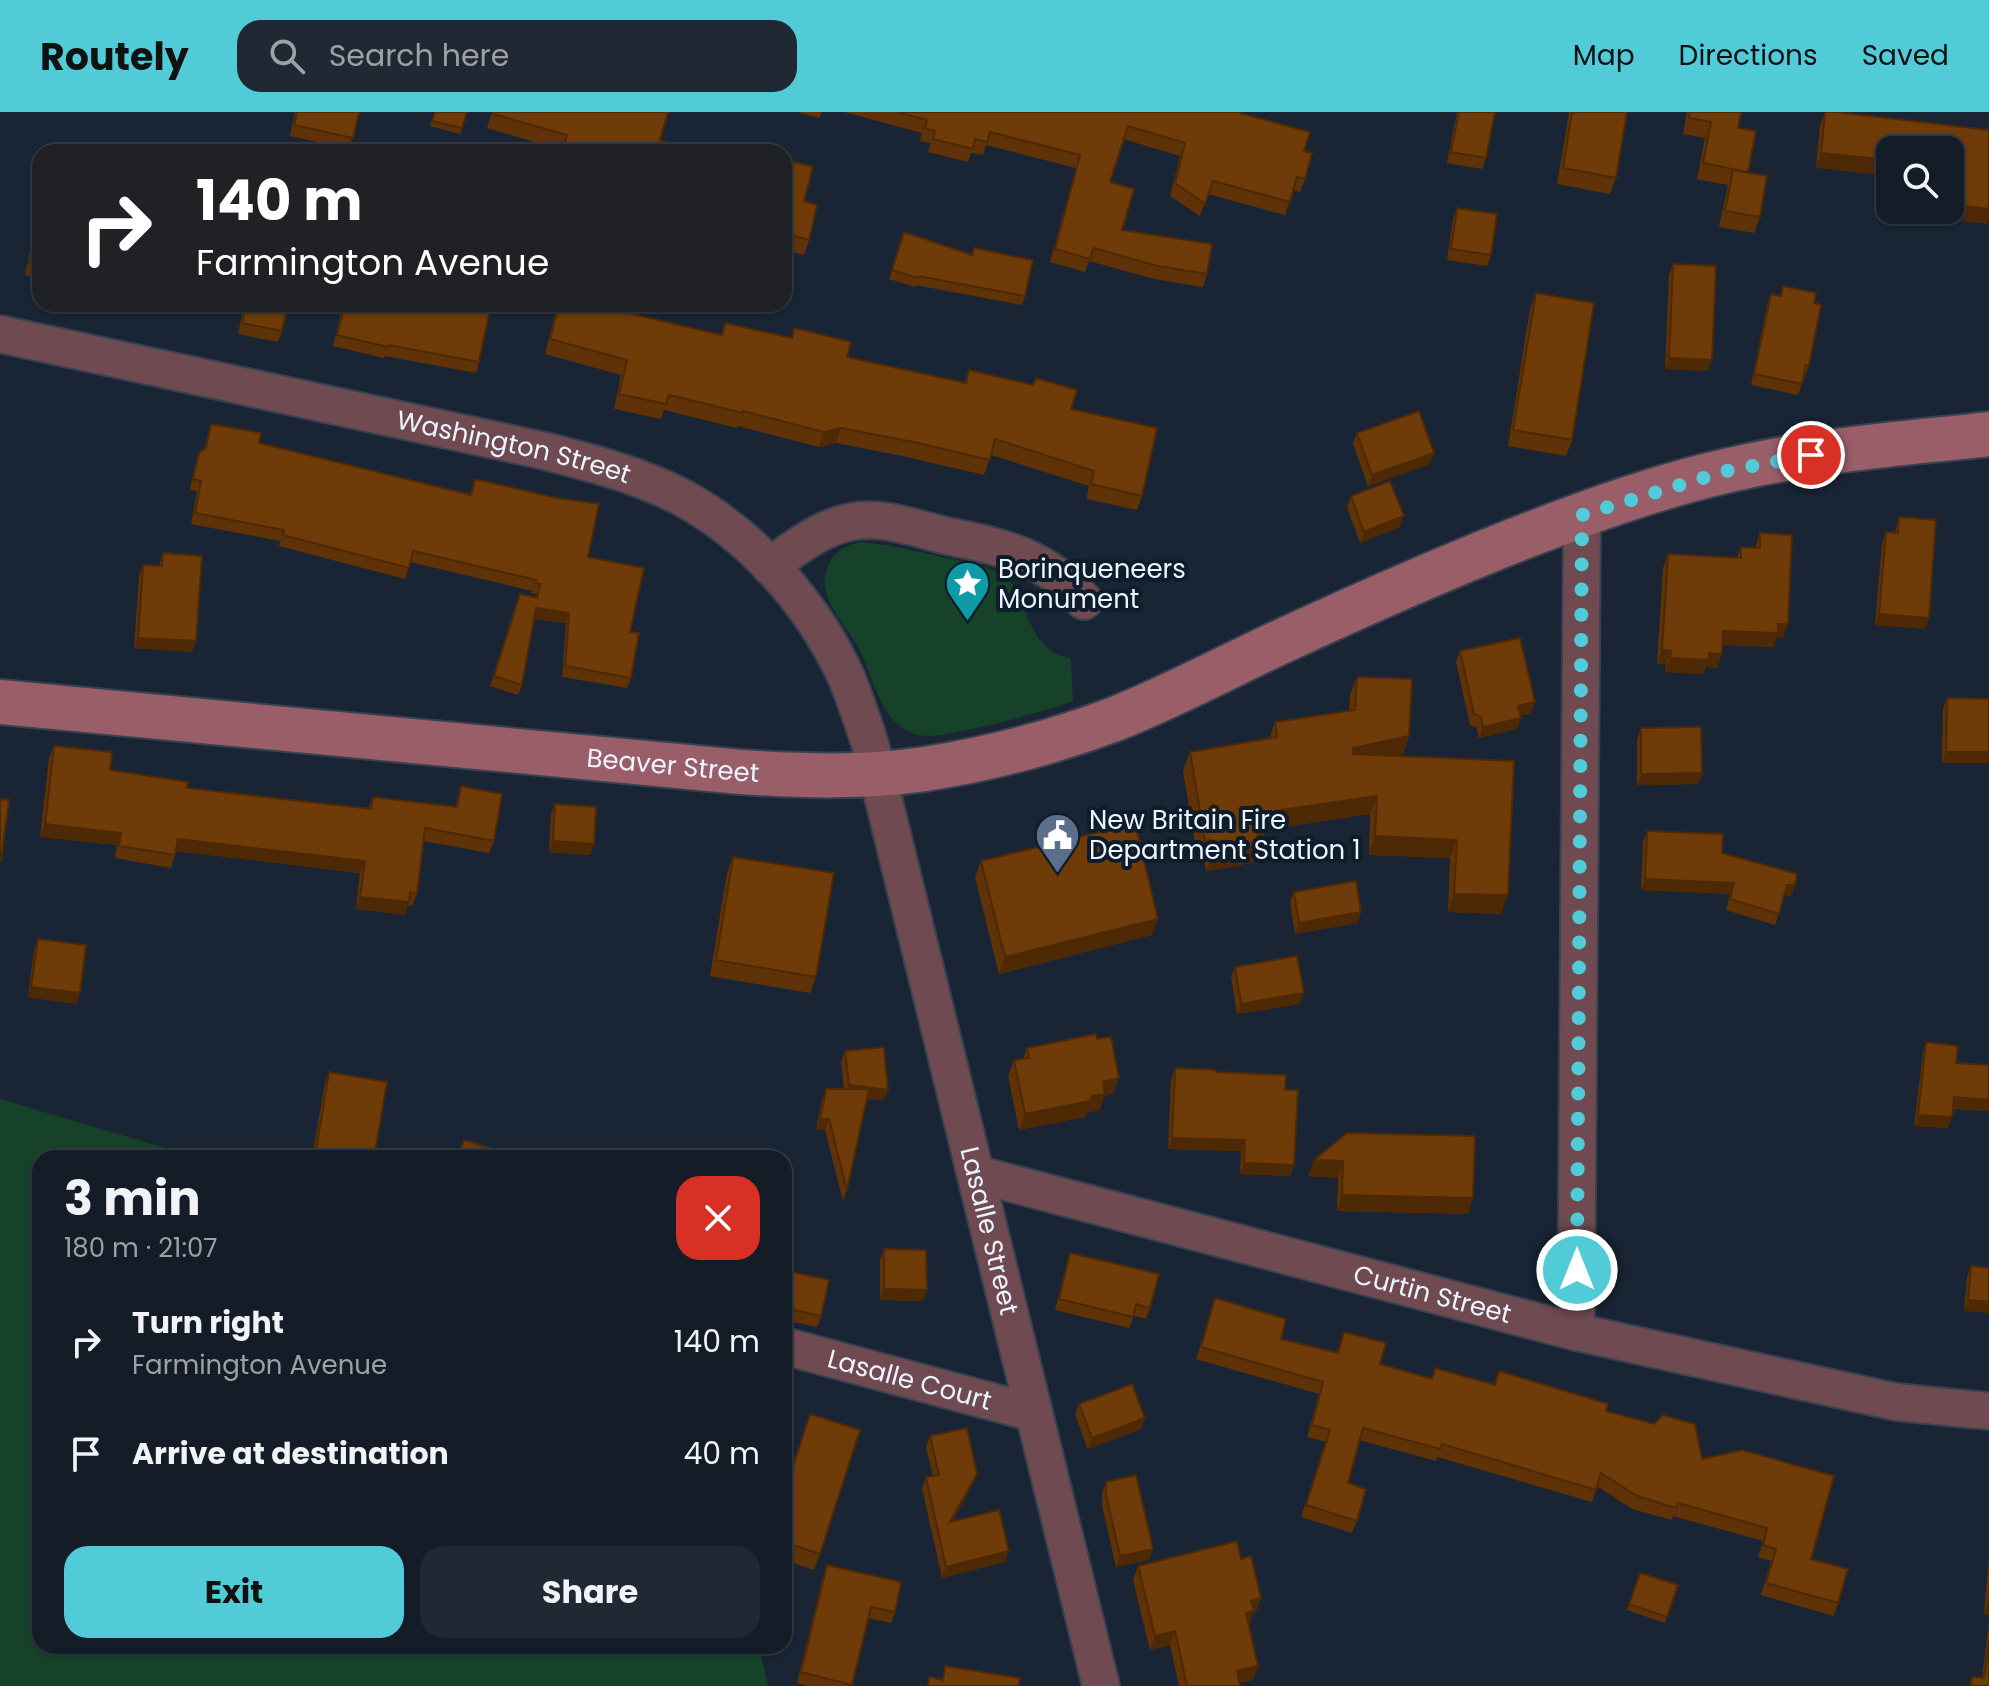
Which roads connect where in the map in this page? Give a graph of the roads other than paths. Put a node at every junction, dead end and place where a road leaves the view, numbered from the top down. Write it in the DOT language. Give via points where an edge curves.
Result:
graph roads {
  1 [pos="0,334"];
  2 [pos="1989,434"];
  3 [pos="1582,515"];
  4 [pos="770,566"];
  5 [pos="1084,601"];
  6 [pos="0,702"];
  7 [pos="878,774"];
  8 [pos="976,1174"];
  9 [pos="1576,1332"];
  10 [pos="792,1348"];
  11 [pos="1989,1411"];
  12 [pos="1034,1413"];
  13 [pos="1101,1686"];
  1 -- 4 [label="street, Washington Street" via="608,468 693,505"];
  2 -- 3 [label="main road, Beaver Street" via="1747,466"];
  3 -- 7 [label="main road, Beaver Street" via="1451,566 1115,718 959,763"];
  3 -- 9 [label="street"];
  4 -- 5 [label="street" via="830,528 878,521 1018,554 1055,574"];
  4 -- 7 [label="street, Washington Street" via="810,614 844,672"];
  6 -- 7 [label="main road, Beaver Street" via="741,772"];
  7 -- 8 [label="street, Lasalle Street"];
  8 -- 9 [label="street, Curtin Street"];
  8 -- 12 [label="street, Lasalle Street"];
  9 -- 11 [label="street, Curtin Street" via="1896,1402"];
  10 -- 12 [label="street, Lasalle Court"];
  12 -- 13 [label="street, Lasalle Street"];
}
